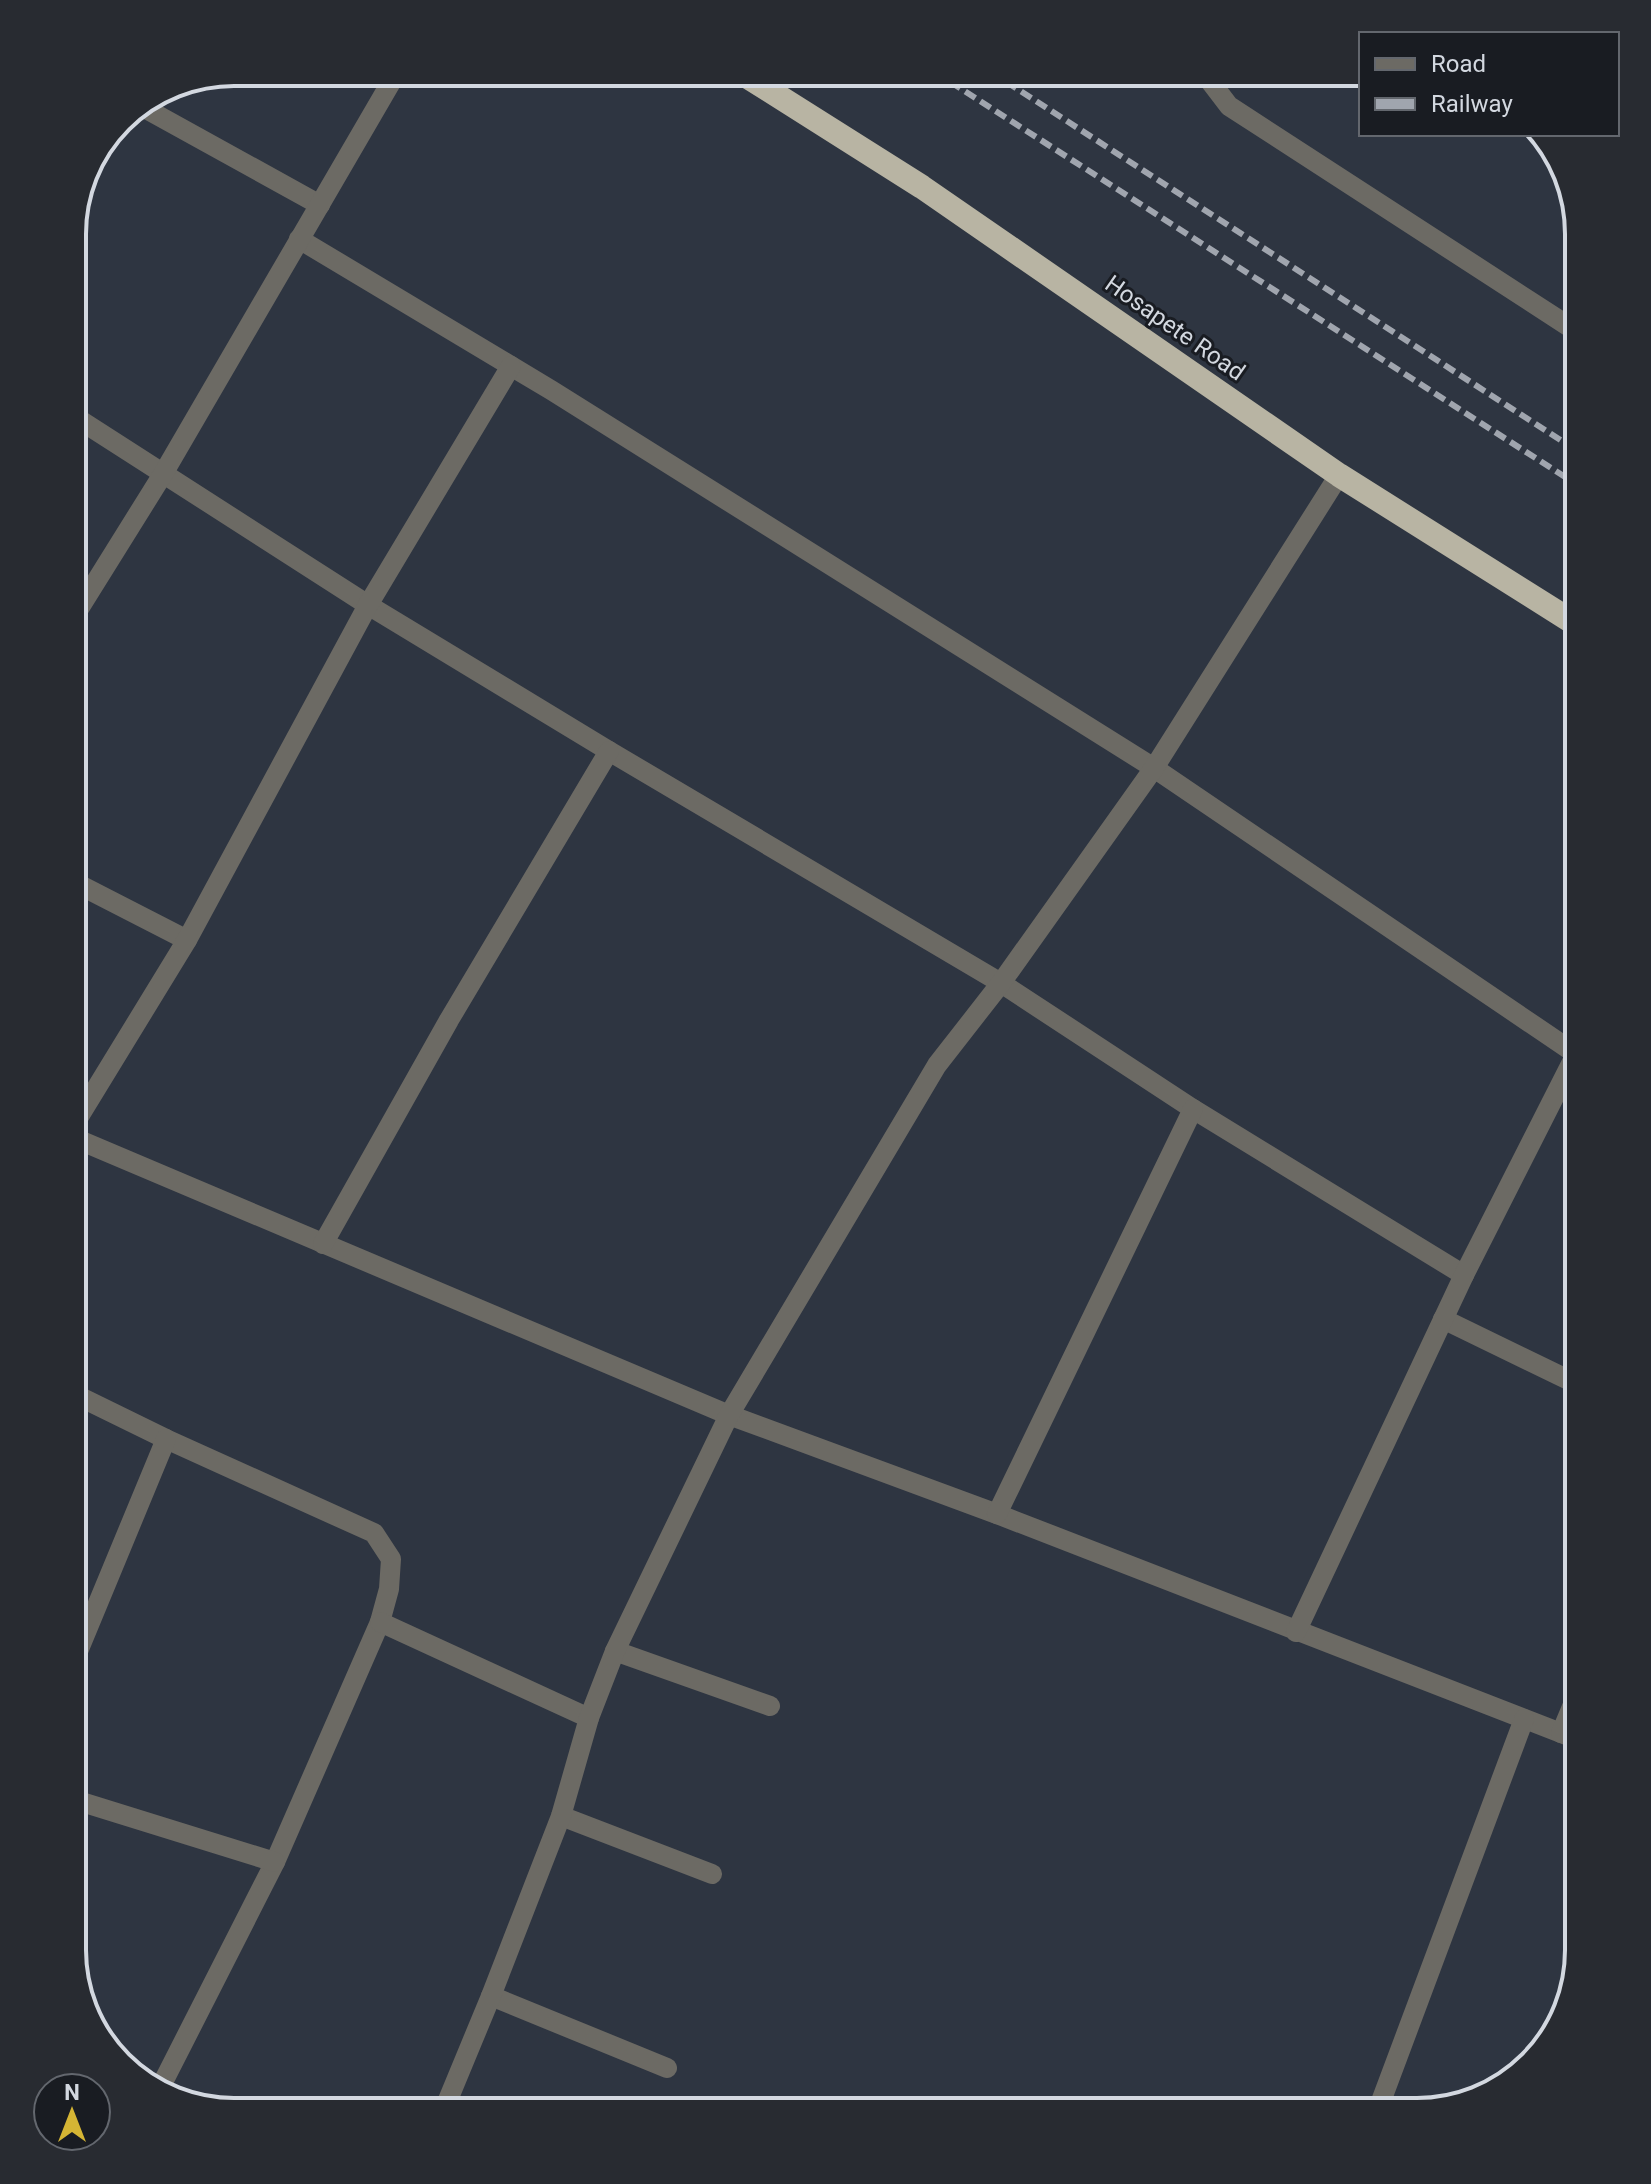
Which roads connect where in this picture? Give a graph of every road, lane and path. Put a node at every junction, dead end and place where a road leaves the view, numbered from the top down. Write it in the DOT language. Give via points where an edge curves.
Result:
graph roads {
  1 [pos="389,86"];
  2 [pos="762,86"];
  3 [pos="1214,86"];
  4 [pos="151,112"];
  5 [pos="320,205"];
  6 [pos="299,239"];
  7 [pos="1565,324"];
  8 [pos="511,366"];
  9 [pos="86,424"];
  10 [pos="163,474"];
  11 [pos="1339,475"];
  12 [pos="86,598"];
  13 [pos="368,605"];
  14 [pos="1565,617"];
  15 [pos="609,751"];
  16 [pos="1154,768"];
  17 [pos="86,888"];
  18 [pos="187,940"];
  19 [pos="1001,983"];
  20 [pos="1565,1046"];
  21 [pos="1565,1080"];
  22 [pos="86,1105"];
  23 [pos="1193,1109"];
  24 [pos="86,1143"];
  25 [pos="323,1244"];
  26 [pos="1464,1275"];
  27 [pos="1443,1319"];
  28 [pos="1565,1378"];
  29 [pos="86,1400"];
  30 [pos="729,1415"];
  31 [pos="166,1439"];
  32 [pos="997,1514"];
  33 [pos="380,1622"];
  34 [pos="86,1632"];
  35 [pos="1296,1632"];
  36 [pos="615,1651"];
  37 [pos="770,1706"];
  38 [pos="589,1718"];
  39 [pos="1524,1719"];
  40 [pos="1565,1735"];
  41 [pos="86,1803"];
  42 [pos="561,1816"];
  43 [pos="275,1862"];
  44 [pos="712,1874"];
  45 [pos="491,1996"];
  46 [pos="667,2068"];
  47 [pos="164,2080"];
  48 [pos="449,2098"];
  49 [pos="1382,2098"];
  1 -- 5 [label="street"];
  2 -- 11 [label="highway, Hosapete Road" via="922,187"];
  3 -- 7 [label="street" via="1229,106"];
  4 -- 5 [label="street"];
  5 -- 6 [label="street"];
  6 -- 8 [label="street"];
  6 -- 10 [label="street"];
  8 -- 13 [label="street"];
  8 -- 16 [label="street"];
  9 -- 10 [label="street"];
  10 -- 12 [label="street"];
  10 -- 13 [label="street"];
  11 -- 14 [label="highway, Hosapete Road"];
  11 -- 16 [label="street"];
  13 -- 15 [label="street"];
  13 -- 18 [label="street"];
  15 -- 19 [label="street"];
  15 -- 25 [label="street"];
  16 -- 19 [label="street"];
  16 -- 20 [label="street"];
  17 -- 18 [label="street"];
  18 -- 22 [label="street"];
  19 -- 23 [label="street"];
  19 -- 30 [label="street" via="937,1065"];
  21 -- 26 [label="street"];
  23 -- 26 [label="street"];
  23 -- 32 [label="street"];
  24 -- 25 [label="street"];
  25 -- 30 [label="street"];
  26 -- 27 [label="street"];
  27 -- 28 [label="street"];
  27 -- 35 [label="street"];
  29 -- 31 [label="street"];
  30 -- 32 [label="street"];
  30 -- 36 [label="street"];
  31 -- 33 [label="street" via="374,1533 391,1559"];
  31 -- 34 [label="street"];
  32 -- 35 [label="street"];
  33 -- 38 [label="street"];
  33 -- 43 [label="street"];
  35 -- 39 [label="street"];
  36 -- 37 [label="street"];
  36 -- 38 [label="street"];
  38 -- 42 [label="street"];
  39 -- 40 [label="street"];
  39 -- 49 [label="street"];
  41 -- 43 [label="street"];
  42 -- 44 [label="street"];
  42 -- 45 [label="street"];
  43 -- 47 [label="street"];
  45 -- 46 [label="street"];
  45 -- 48 [label="street"];
}
